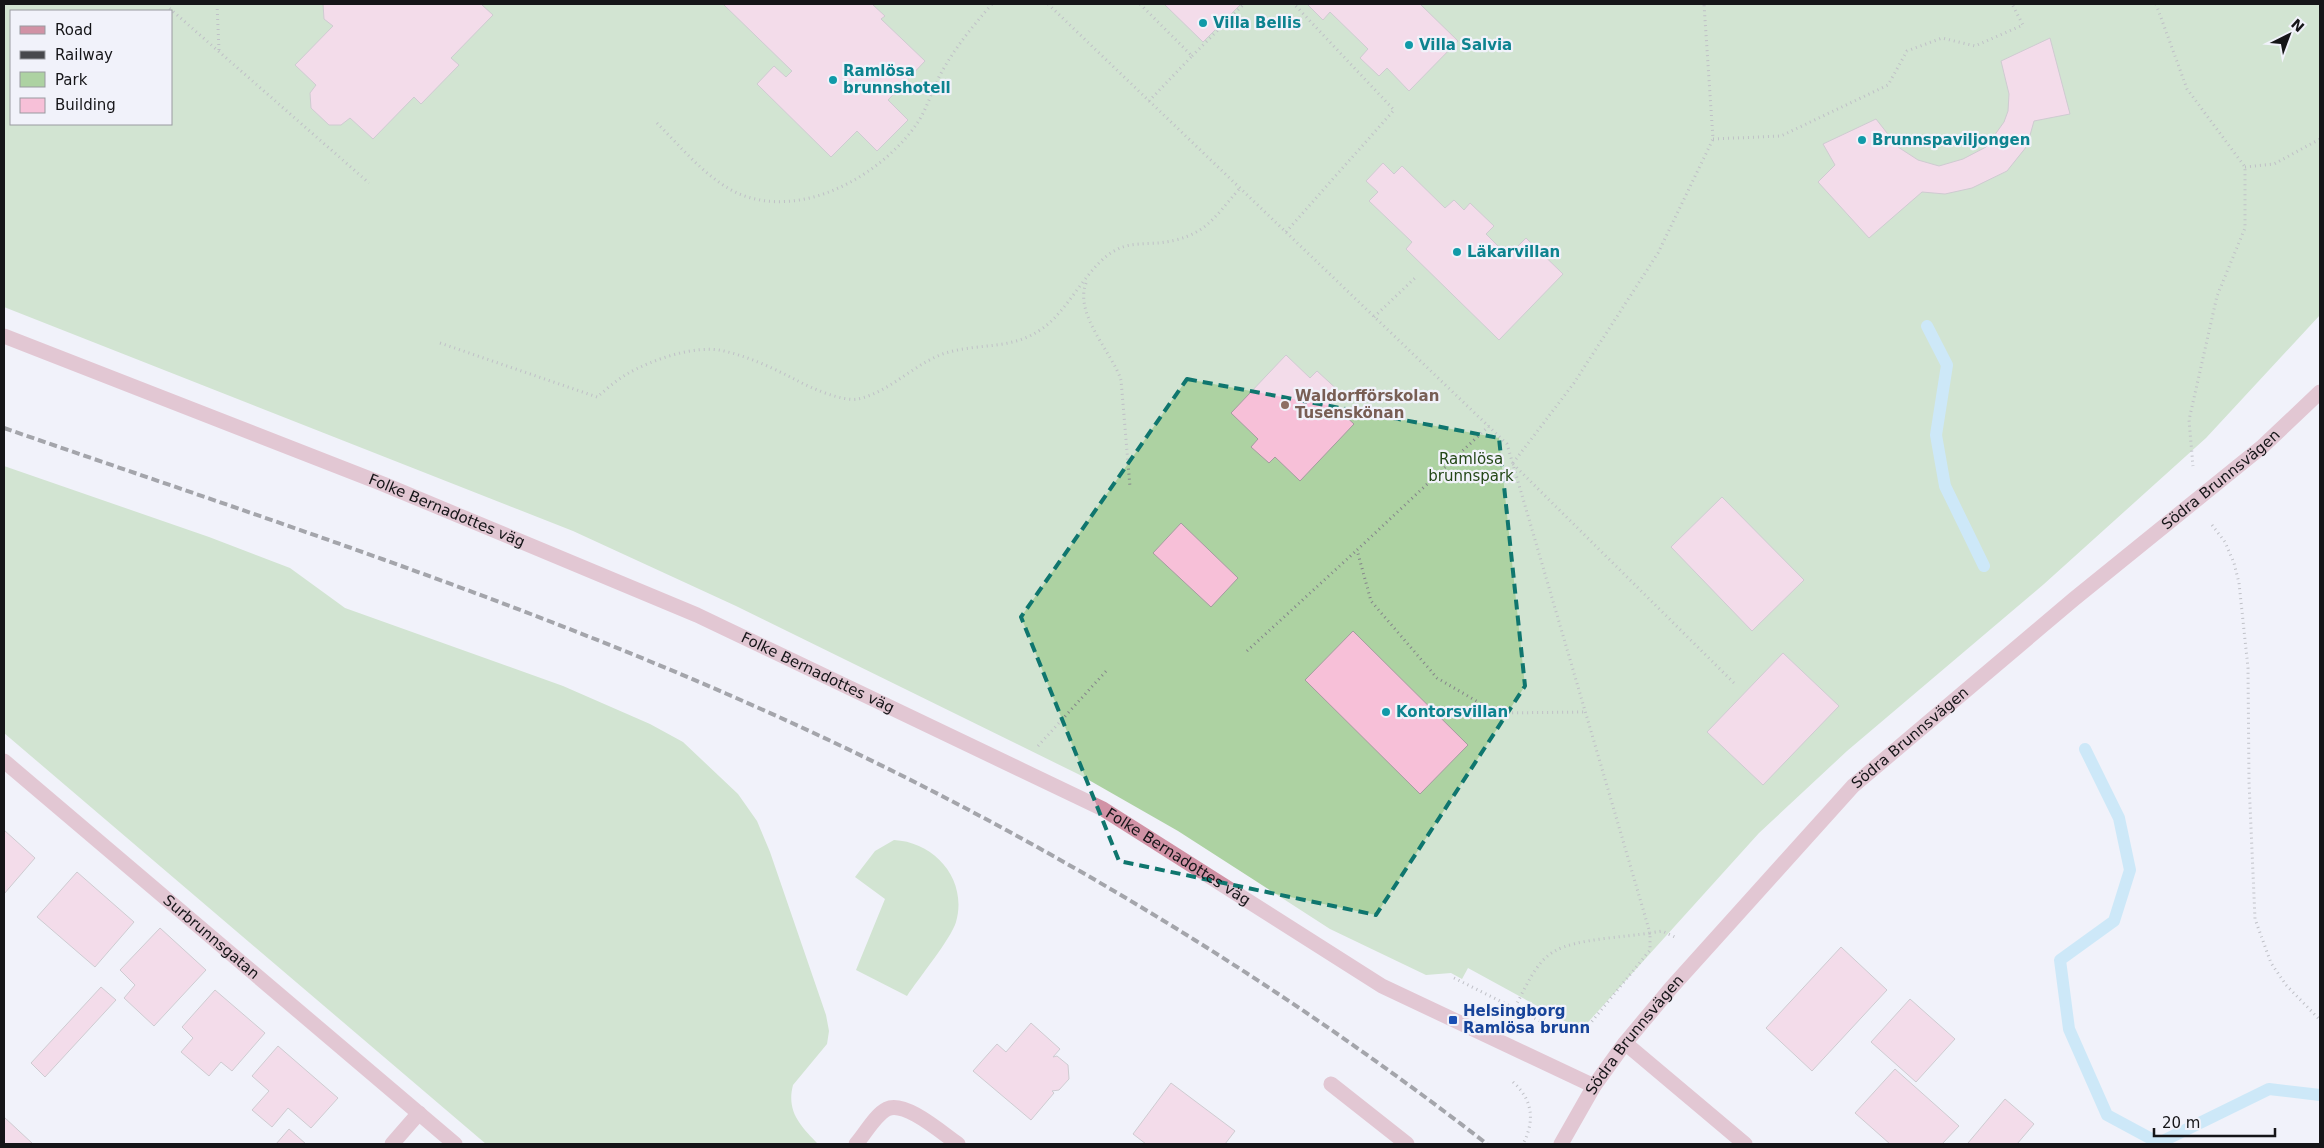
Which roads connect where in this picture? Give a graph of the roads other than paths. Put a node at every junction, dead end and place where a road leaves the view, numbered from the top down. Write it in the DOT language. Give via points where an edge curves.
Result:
graph roads {
  1 [pos="4,336"];
  2 [pos="2320,392"];
  3 [pos="4,761"];
  4 [pos="1625,1043"];
  5 [pos="1331,1084"];
  6 [pos="1594,1086"];
  7 [pos="419,1114"];
  8 [pos="392,1144"];
  9 [pos="455,1144"];
  10 [pos="856,1144"];
  11 [pos="958,1144"];
  12 [pos="1408,1144"];
  13 [pos="1561,1144"];
  14 [pos="1745,1144"];
  1 -- 6 [label="street, Folke Bernadottes väg" via="554,553 698,615 1103,809 1382,986"];
  2 -- 4 [label="street, Södra Brunnsvägen" via="2263,446 2074,599 1853,786"];
  3 -- 7 [label="street, Surbrunnsgatan"];
  4 -- 6 [label="street, Södra Brunnsvägen"];
  4 -- 14 [label="street"];
  5 -- 12 [label="street"];
  6 -- 13 [label="street, Södra Brunnsvägen"];
  7 -- 8 [label="street"];
  7 -- 9 [label="street, Surbrunnsgatan"];
  10 -- 11 [label="street" via="884,1112 895,1107 910,1111"];
}
